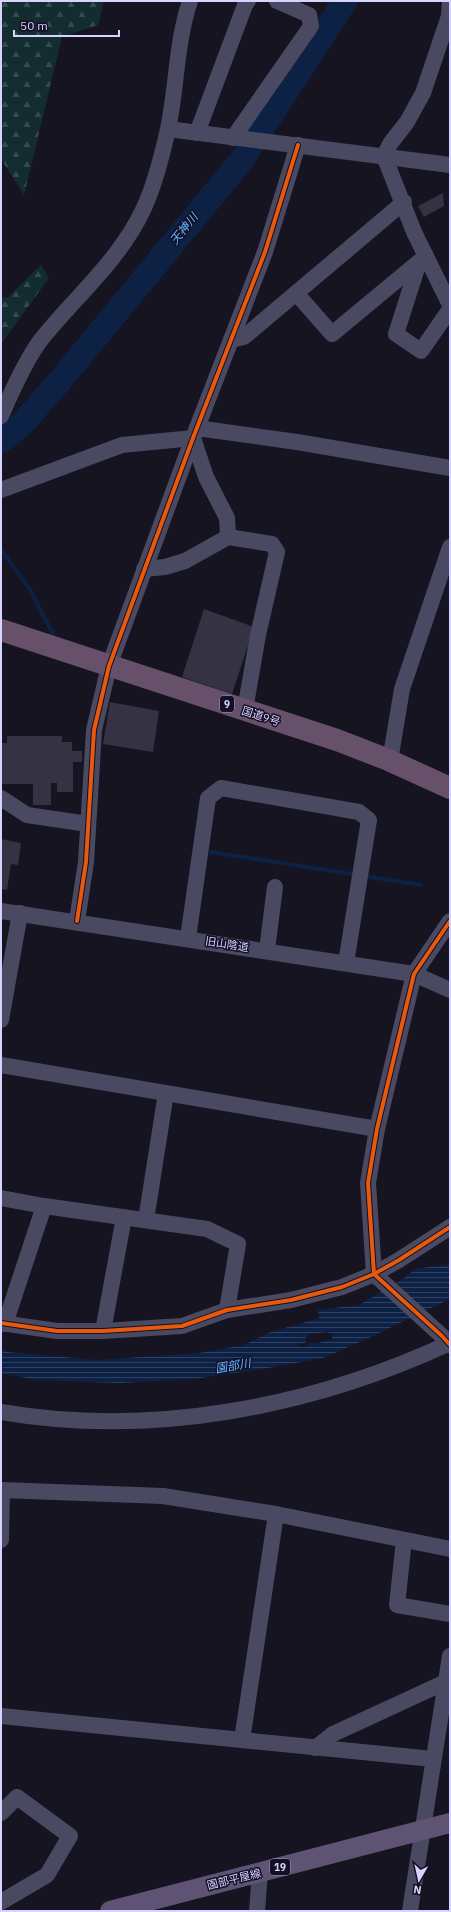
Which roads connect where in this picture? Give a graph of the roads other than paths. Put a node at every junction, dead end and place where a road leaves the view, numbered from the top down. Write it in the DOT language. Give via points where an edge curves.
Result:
graph roads {
  1 [pos="190,1"];
  2 [pos="248,1"];
  3 [pos="277,1"];
  4 [pos="450,11"];
  5 [pos="168,129"];
  6 [pos="197,133"];
  7 [pos="236,138"];
  8 [pos="298,145"];
  9 [pos="384,156"];
  10 [pos="450,165"];
  11 [pos="404,202"];
  12 [pos="422,259"];
  13 [pos="296,294"];
  14 [pos="448,297"];
  15 [pos="450,309"];
  16 [pos="231,340"];
  17 [pos="1,416"];
  18 [pos="195,433"];
  19 [pos="450,468"];
  20 [pos="1,490"];
  21 [pos="228,537"];
  22 [pos="450,547"];
  23 [pos="144,569"];
  24 [pos="1,630"];
  25 [pos="109,666"];
  26 [pos="245,710"];
  27 [pos="390,761"];
  28 [pos="450,788"];
  29 [pos="1,798"];
  30 [pos="88,824"];
  31 [pos="275,887"];
  32 [pos="1,911"];
  33 [pos="20,913"];
  34 [pos="450,921"];
  35 [pos="77,922"];
  36 [pos="188,938"];
  37 [pos="267,950"];
  38 [pos="346,964"];
  39 [pos="414,974"];
  40 [pos="450,990"];
  41 [pos="1,1020"];
  42 [pos="1,1065"];
  43 [pos="166,1093"];
  44 [pos="377,1129"];
  45 [pos="1,1198"];
  46 [pos="44,1206"];
  47 [pos="124,1217"];
  48 [pos="146,1220"];
  49 [pos="450,1227"];
  50 [pos="378,1278"];
  51 [pos="228,1310"];
  52 [pos="3,1324"];
  53 [pos="103,1331"];
  54 [pos="448,1342"];
  55 [pos="1,1412"];
  56 [pos="2,1490"];
  57 [pos="276,1514"];
  58 [pos="1,1540"];
  59 [pos="404,1540"];
  60 [pos="450,1549"];
  61 [pos="450,1614"];
  62 [pos="450,1656"];
  63 [pos="448,1681"];
  64 [pos="1,1716"];
  65 [pos="242,1740"];
  66 [pos="315,1748"];
  67 [pos="433,1759"];
  68 [pos="1,1813"];
  69 [pos="450,1823"];
  70 [pos="422,1830"];
  71 [pos="260,1872"];
  72 [pos="1,1902"];
  73 [pos="110,1911"];
  74 [pos="256,1911"];
  75 [pos="410,1911"];
  1 -- 5 [label="street" via="180,37"];
  2 -- 6 [label="street"];
  3 -- 7 [label="street" via="309,15 311,26"];
  4 -- 9 [label="street" via="423,93"];
  5 -- 6 [label="street"];
  5 -- 17 [label="street" via="155,180 143,211 124,242 39,343"];
  6 -- 7 [label="street"];
  7 -- 8 [label="street"];
  8 -- 9 [label="street"];
  8 -- 16 [label="street" via="265,252"];
  9 -- 10 [label="street"];
  9 -- 11 [label="street"];
  11 -- 12 [label="street"];
  11 -- 13 [label="street"];
  12 -- 13 [label="street" via="332,334"];
  12 -- 14 [label="street"];
  12 -- 15 [label="street" via="396,334 421,351"];
  13 -- 16 [label="street" via="244,337"];
  16 -- 18 [label="street"];
  18 -- 19 [label="street" via="297,442"];
  18 -- 20 [label="street" via="122,445"];
  18 -- 21 [label="street" via="206,477 226,518"];
  18 -- 23 [label="street"];
  21 -- 23 [label="street" via="185,561 165,567"];
  21 -- 26 [label="street" via="272,544 277,552 258,635"];
  22 -- 27 [label="street" via="402,689"];
  23 -- 25 [label="street"];
  24 -- 25 [label="highway, 国道9号 / 9"];
  25 -- 26 [label="highway, 国道9号 / 9"];
  25 -- 30 [label="street" via="94,730"];
  26 -- 27 [label="highway, 国道9号 / 9" via="337,740"];
  27 -- 28 [label="highway, 国道9号 / 9"];
  29 -- 30 [label="street" via="27,815"];
  30 -- 35 [label="street" via="86,862"];
  31 -- 37 [label="street"];
  32 -- 33 [label="street, 旧山陰道"];
  33 -- 35 [label="street, 旧山陰道"];
  33 -- 41 [label="street"];
  34 -- 39 [label="street"];
  35 -- 36 [label="street, 旧山陰道"];
  36 -- 37 [label="street, 旧山陰道"];
  36 -- 38 [label="street" via="208,798 221,788 359,812 369,820"];
  37 -- 38 [label="street, 旧山陰道"];
  38 -- 39 [label="street, 旧山陰道"];
  39 -- 40 [label="street, 旧山陰道"];
  39 -- 44 [label="street"];
  42 -- 43 [label="street"];
  43 -- 44 [label="street"];
  43 -- 48 [label="street"];
  44 -- 50 [label="street" via="368,1183"];
  45 -- 46 [label="street"];
  46 -- 47 [label="street"];
  46 -- 52 [label="street"];
  47 -- 48 [label="street"];
  47 -- 53 [label="street"];
  48 -- 51 [label="street" via="207,1229 238,1244"];
  49 -- 50 [label="street" via="399,1260"];
  50 -- 51 [label="street" via="299,1298"];
  50 -- 54 [label="street"];
  51 -- 53 [label="street" via="182,1326"];
  52 -- 53 [label="street" via="57,1331"];
  54 -- 55 [label="street" via="372,1375 311,1394 246,1408 193,1416 115,1422"];
  56 -- 57 [label="street" via="163,1496"];
  56 -- 58 [label="street"];
  57 -- 59 [label="street"];
  57 -- 65 [label="street"];
  59 -- 60 [label="street"];
  59 -- 61 [label="street" via="397,1605"];
  62 -- 63 [label="street"];
  63 -- 66 [label="street" via="332,1734"];
  63 -- 67 [label="street"];
  64 -- 65 [label="street"];
  65 -- 66 [label="street"];
  66 -- 67 [label="street"];
  67 -- 70 [label="street"];
  68 -- 72 [label="street" via="16,1797 70,1836 47,1875"];
  69 -- 70 [label="main road, 園部平屋線 / 19"];
  70 -- 71 [label="main road, 園部平屋線 / 19"];
  70 -- 75 [label="street"];
  71 -- 73 [label="main road, 園部平屋線 / 19"];
  71 -- 74 [label="street"];
}
